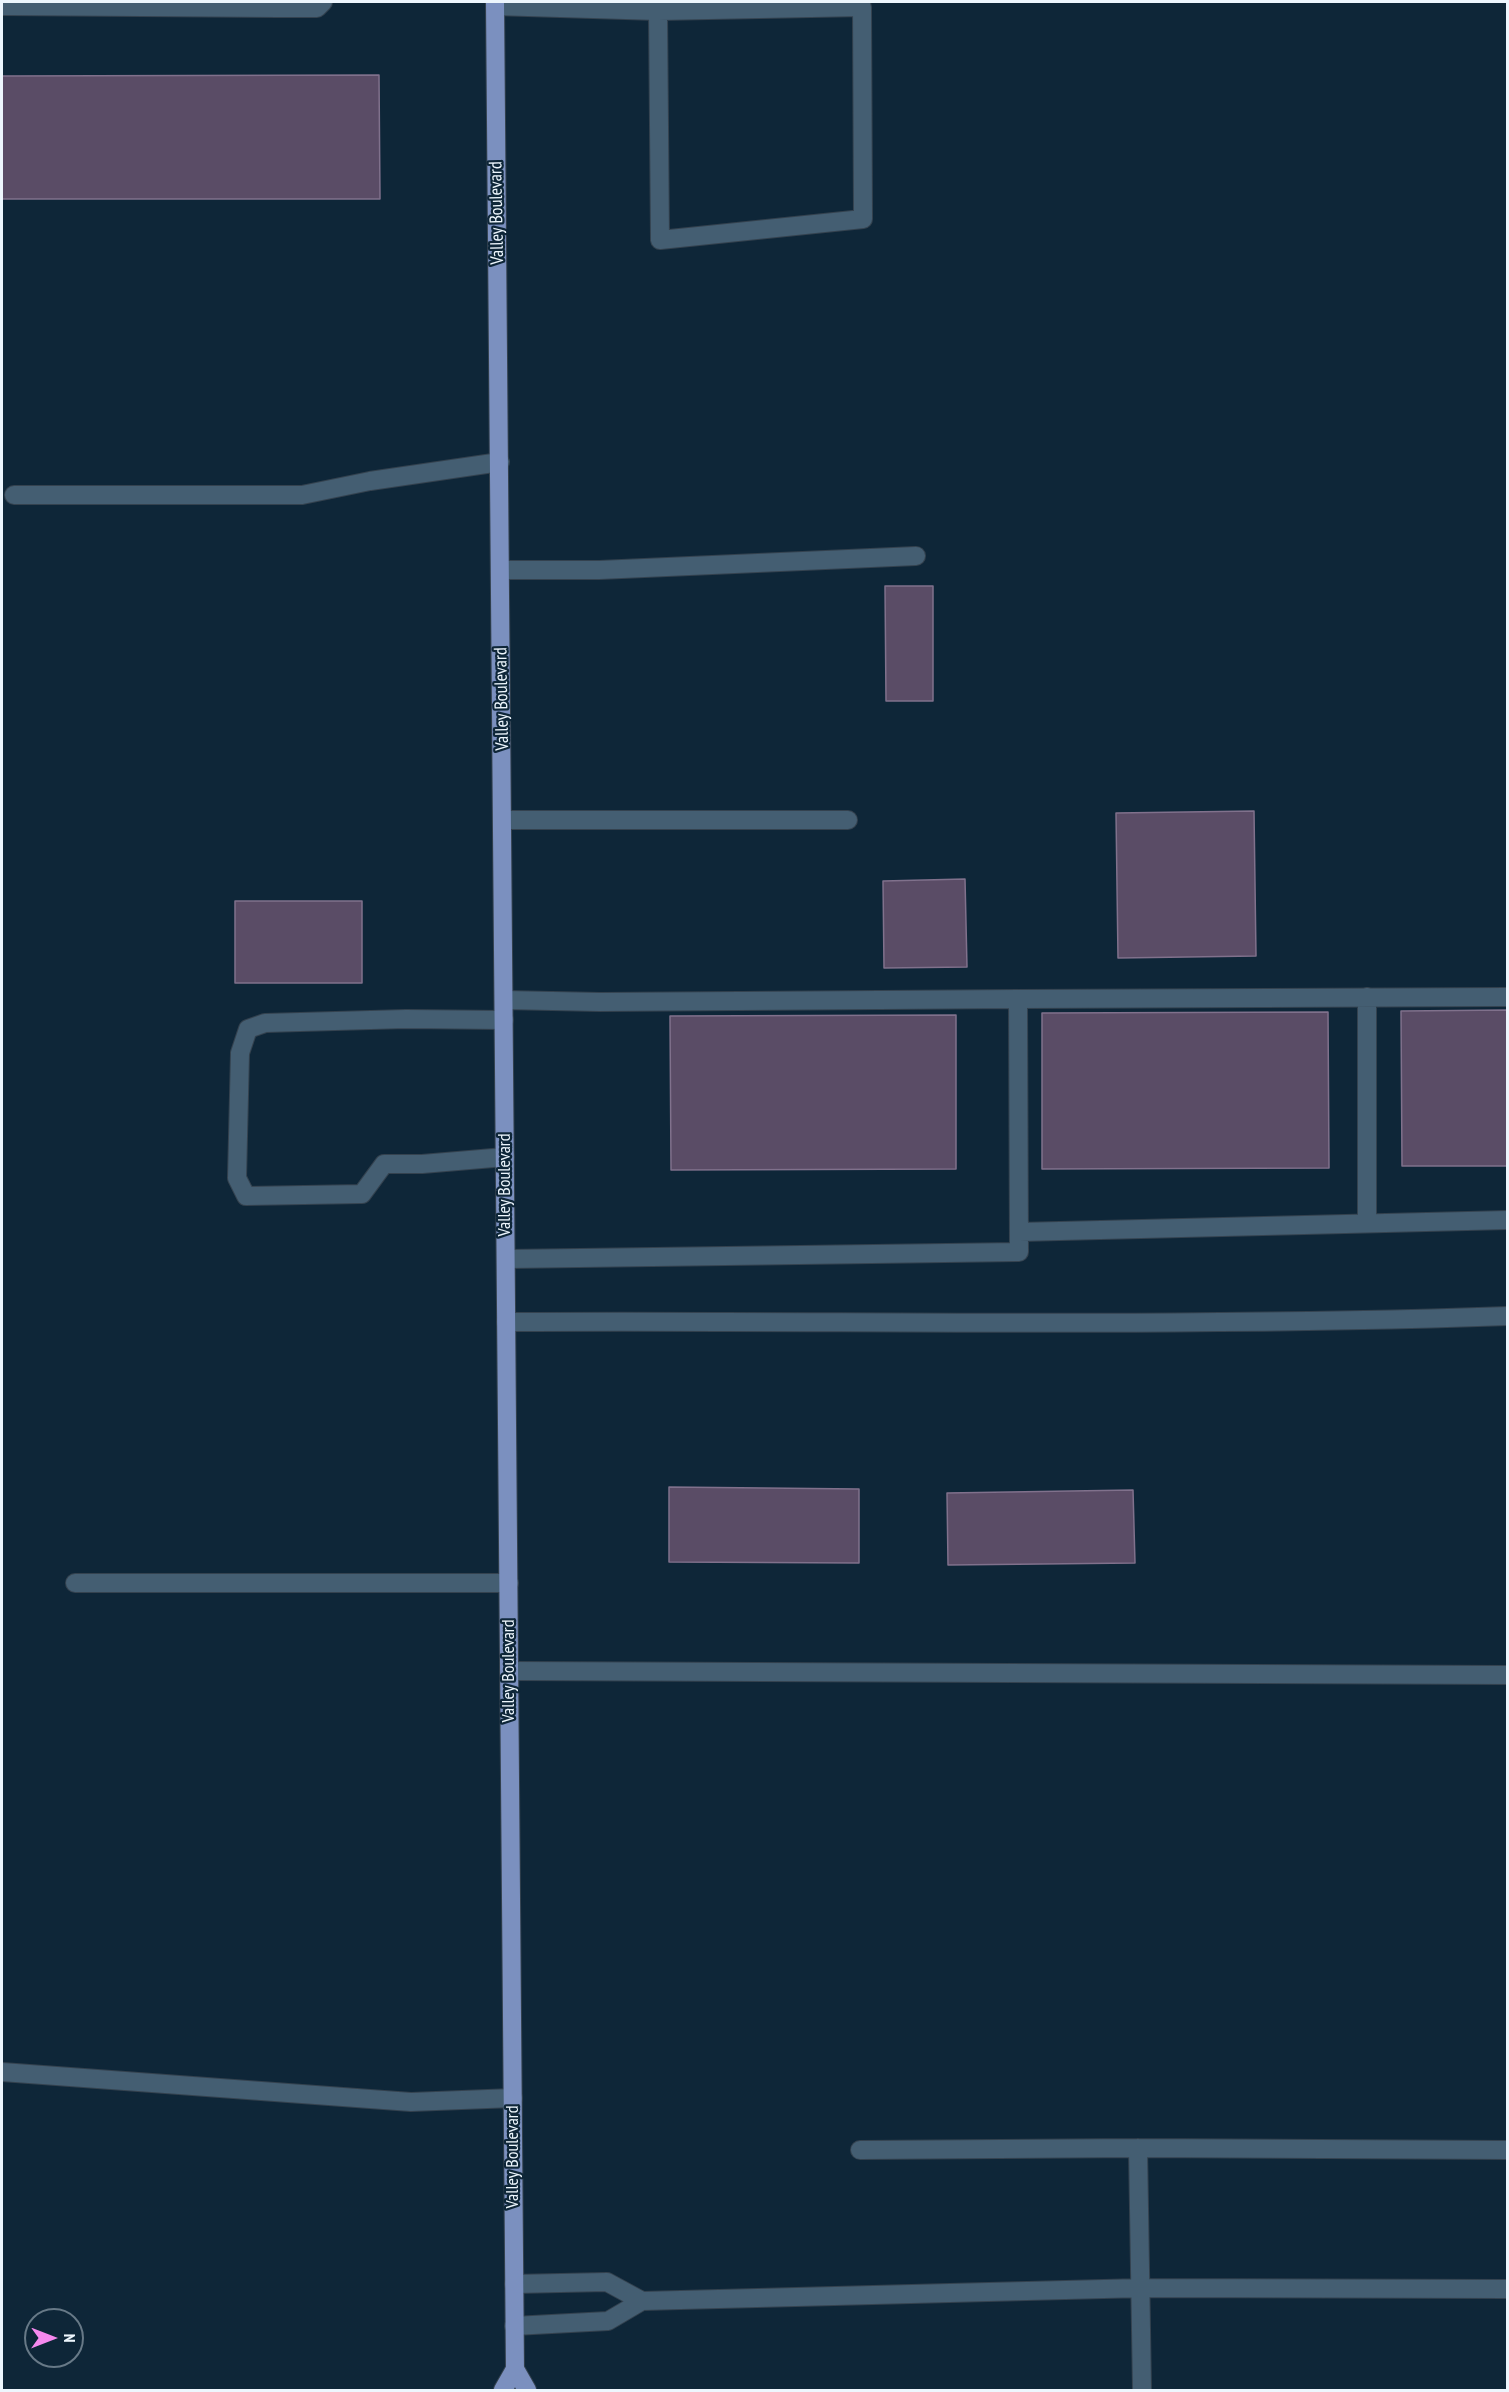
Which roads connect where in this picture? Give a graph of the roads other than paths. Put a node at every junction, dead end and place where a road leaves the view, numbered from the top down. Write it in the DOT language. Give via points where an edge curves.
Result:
graph roads {
  1 [pos="323,2"];
  2 [pos="495,4"];
  3 [pos="2,6"];
  4 [pos="658,11"];
  5 [pos="500,462"];
  6 [pos="14,495"];
  7 [pos="916,556"];
  8 [pos="500,570"];
  9 [pos="503,820"];
  10 [pos="848,820"];
  11 [pos="1367,997"];
  12 [pos="1508,997"];
  13 [pos="1018,999"];
  14 [pos="504,1000"];
  15 [pos="504,1020"];
  16 [pos="505,1157"];
  17 [pos="1508,1220"];
  18 [pos="1367,1223"];
  19 [pos="1019,1232"];
  20 [pos="506,1259"];
  21 [pos="1508,1316"];
  22 [pos="507,1322"];
  23 [pos="75,1583"];
  24 [pos="508,1583"];
  25 [pos="509,1671"];
  26 [pos="1508,1675"];
  27 [pos="2,2072"];
  28 [pos="513,2098"];
  29 [pos="1138,2148"];
  30 [pos="860,2150"];
  31 [pos="1508,2150"];
  32 [pos="514,2284"];
  33 [pos="1142,2288"];
  34 [pos="1508,2289"];
  35 [pos="642,2301"];
  36 [pos="514,2326"];
  37 [pos="515,2369"];
  38 [pos="503,2391"];
  39 [pos="527,2391"];
  40 [pos="1142,2391"];
  1 -- 3 [label="lane" via="317,8"];
  2 -- 4 [label="lane"];
  2 -- 5 [label="main road, Valley Boulevard"];
  4 -- 4 [label="lane" via="660,240 863,219 862,6"];
  5 -- 6 [label="lane" via="302,495"];
  5 -- 8 [label="main road, Valley Boulevard"];
  7 -- 8 [label="lane" via="599,570"];
  8 -- 9 [label="main road, Valley Boulevard"];
  9 -- 10 [label="lane"];
  9 -- 14 [label="main road, Valley Boulevard"];
  11 -- 12 [label="lane"];
  11 -- 13 [label="lane"];
  11 -- 18 [label="lane"];
  13 -- 14 [label="lane"];
  13 -- 19 [label="lane"];
  14 -- 15 [label="main road, Valley Boulevard"];
  15 -- 16 [label="main road, Valley Boulevard"];
  15 -- 16 [label="lane" via="406,1018 265,1023 248,1029 240,1053 237,1178 246,1196 362,1194 384,1164"];
  16 -- 20 [label="main road, Valley Boulevard"];
  17 -- 18 [label="lane"];
  18 -- 19 [label="lane"];
  19 -- 20 [label="lane" via="1019,1252"];
  20 -- 22 [label="main road, Valley Boulevard"];
  21 -- 22 [label="lane" via="1082,1324"];
  22 -- 24 [label="main road, Valley Boulevard"];
  23 -- 24 [label="lane"];
  24 -- 25 [label="main road, Valley Boulevard"];
  25 -- 26 [label="lane"];
  25 -- 28 [label="main road, Valley Boulevard"];
  27 -- 28 [label="lane" via="411,2102"];
  28 -- 32 [label="main road, Valley Boulevard"];
  29 -- 30 [label="lane"];
  29 -- 31 [label="lane"];
  29 -- 33 [label="lane"];
  32 -- 35 [label="lane" via="606,2283"];
  32 -- 36 [label="main road, Valley Boulevard"];
  33 -- 34 [label="lane"];
  33 -- 35 [label="lane"];
  33 -- 40 [label="lane"];
  35 -- 36 [label="lane" via="608,2321"];
  36 -- 37 [label="main road, Valley Boulevard"];
  37 -- 38 [label="main road, Valley Boulevard"];
  37 -- 39 [label="main road, Valley Boulevard"];
}
